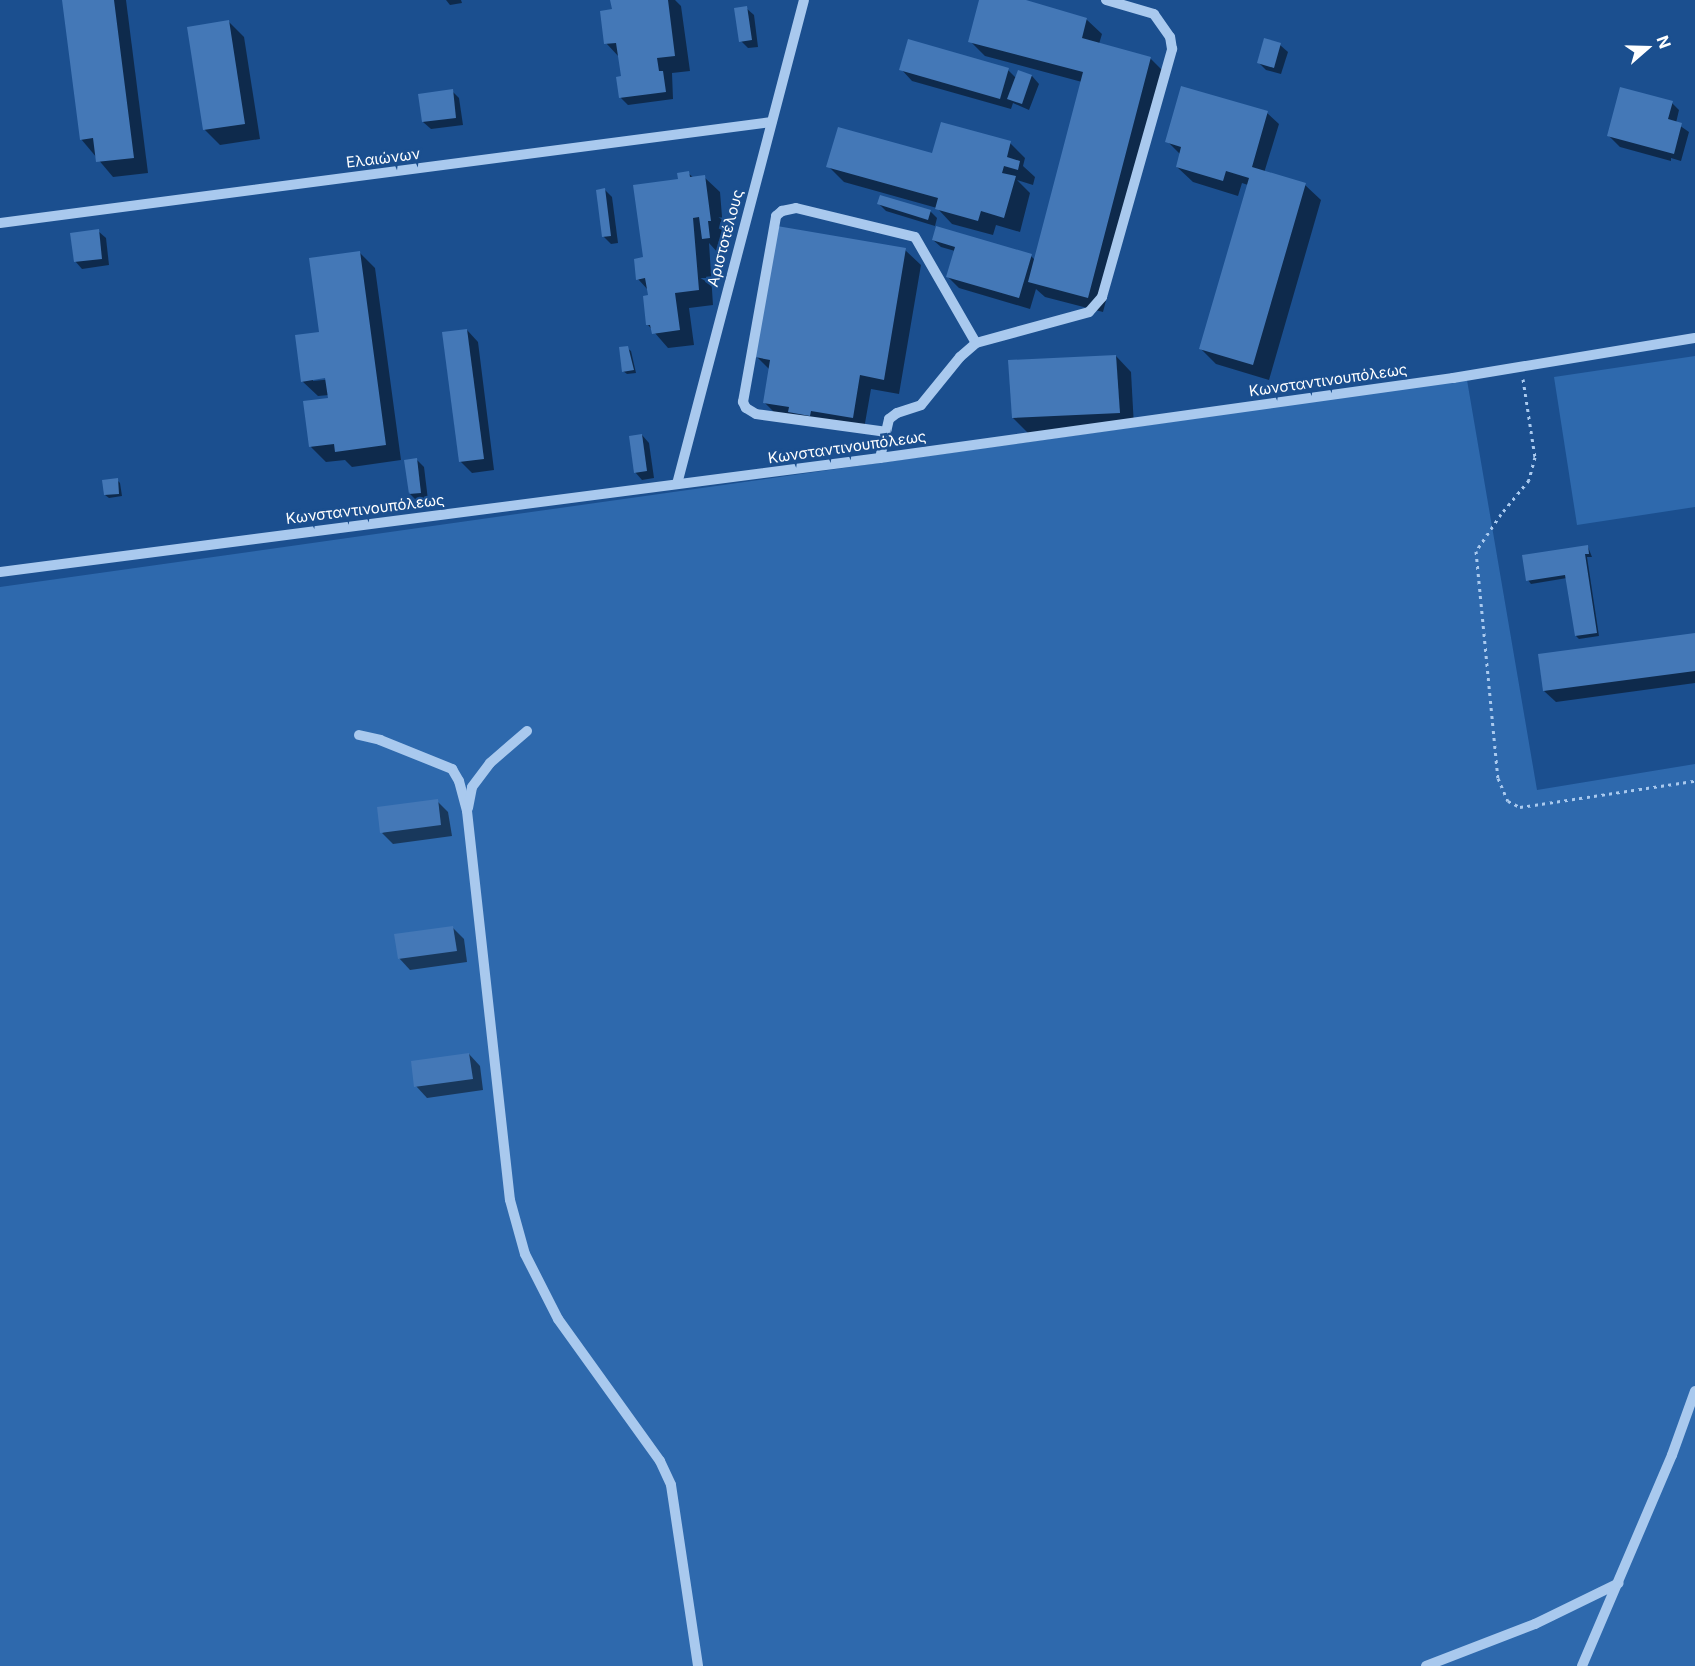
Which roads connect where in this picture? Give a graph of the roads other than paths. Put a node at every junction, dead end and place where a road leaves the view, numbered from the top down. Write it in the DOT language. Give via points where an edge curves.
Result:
graph roads {
  1 [pos="804,0"];
  2 [pos="1106,0"];
  3 [pos="771,122"];
  4 [pos="0,223"];
  5 [pos="1695,338"];
  6 [pos="976,343"];
  7 [pos="887,432"];
  8 [pos="880,458"];
  9 [pos="677,484"];
  10 [pos="0,572"];
  11 [pos="527,731"];
  12 [pos="360,735"];
  13 [pos="467,811"];
  14 [pos="1695,1391"];
  15 [pos="1619,1583"];
  16 [pos="698,1666"];
  17 [pos="1426,1666"];
  18 [pos="1582,1666"];
  1 -- 3 [label="street, Αριστοτέλους"];
  2 -- 6 [label="street" via="1154,14 1170,37 1172,49 1102,297 1089,312"];
  3 -- 4 [label="street, Ελαιώνων"];
  3 -- 9 [label="street, Αριστοτέλους"];
  5 -- 8 [label="street, Κωνσταντινουπόλεως"];
  6 -- 7 [label="street" via="921,405 889,419"];
  6 -- 7 [label="street" via="915,237 796,208 776,216 743,402 746,408 756,414"];
  7 -- 8 [label="street"];
  8 -- 9 [label="street, Κωνσταντινουπόλεως"];
  9 -- 10 [label="street, Κωνσταντινουπόλεως"];
  11 -- 13 [label="street" via="490,763 472,788"];
  12 -- 13 [label="street" via="452,769"];
  13 -- 16 [label="street" via="510,1200 525,1254 558,1319 660,1461 671,1485"];
  14 -- 15 [label="street"];
  15 -- 17 [label="street" via="1535,1623"];
  15 -- 18 [label="street"];
}
